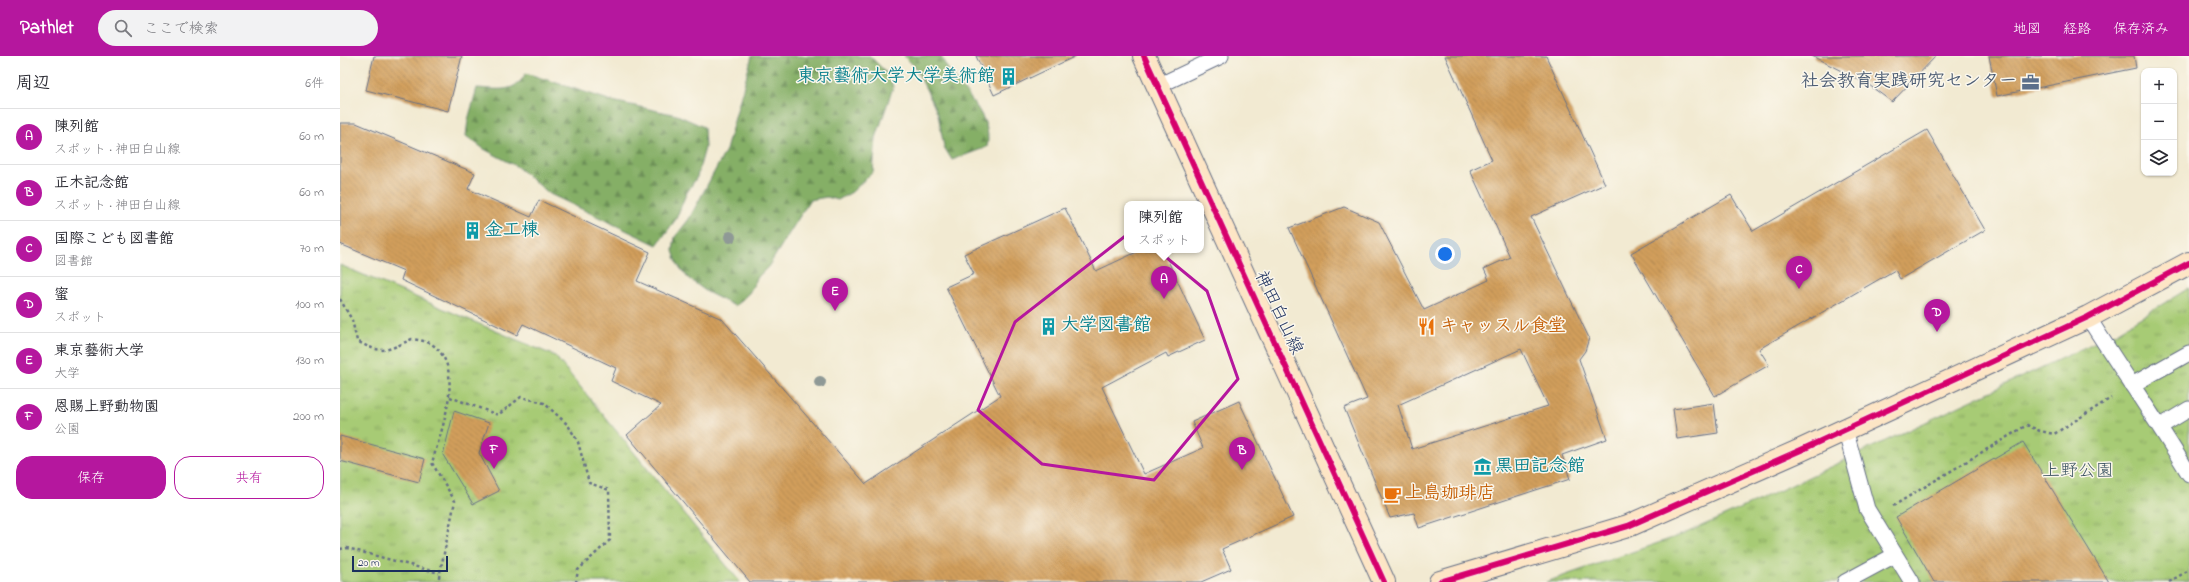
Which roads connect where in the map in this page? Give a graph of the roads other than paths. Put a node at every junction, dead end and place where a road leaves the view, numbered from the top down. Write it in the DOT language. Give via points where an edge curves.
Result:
graph roads {
  1 [pos="1144,56"];
  2 [pos="1221,56"];
  3 [pos="1158,86"];
  4 [pos="2189,263"];
  5 [pos="2088,317"];
  6 [pos="2189,353"];
  7 [pos="2132,385"];
  8 [pos="2189,409"];
  9 [pos="2161,426"];
  10 [pos="1845,429"];
  11 [pos="2189,474"];
  12 [pos="1895,555"];
  13 [pos="1384,582"];
  14 [pos="1440,582"];
  15 [pos="1845,582"];
  16 [pos="1912,582"];
  1 -- 3 [label="street, 神田白山線"];
  2 -- 3 [label="lane"];
  3 -- 13 [label="street, 神田白山線"];
  4 -- 5 [label="street"];
  5 -- 7 [label="lane"];
  5 -- 10 [label="street"];
  6 -- 7 [label="lane"];
  7 -- 9 [label="lane"];
  8 -- 9 [label="lane"];
  9 -- 11 [label="lane"];
  10 -- 12 [label="lane" via="1867,509"];
  10 -- 14 [label="street" via="1628,526"];
  12 -- 15 [label="lane"];
  12 -- 16 [label="lane"];
}
